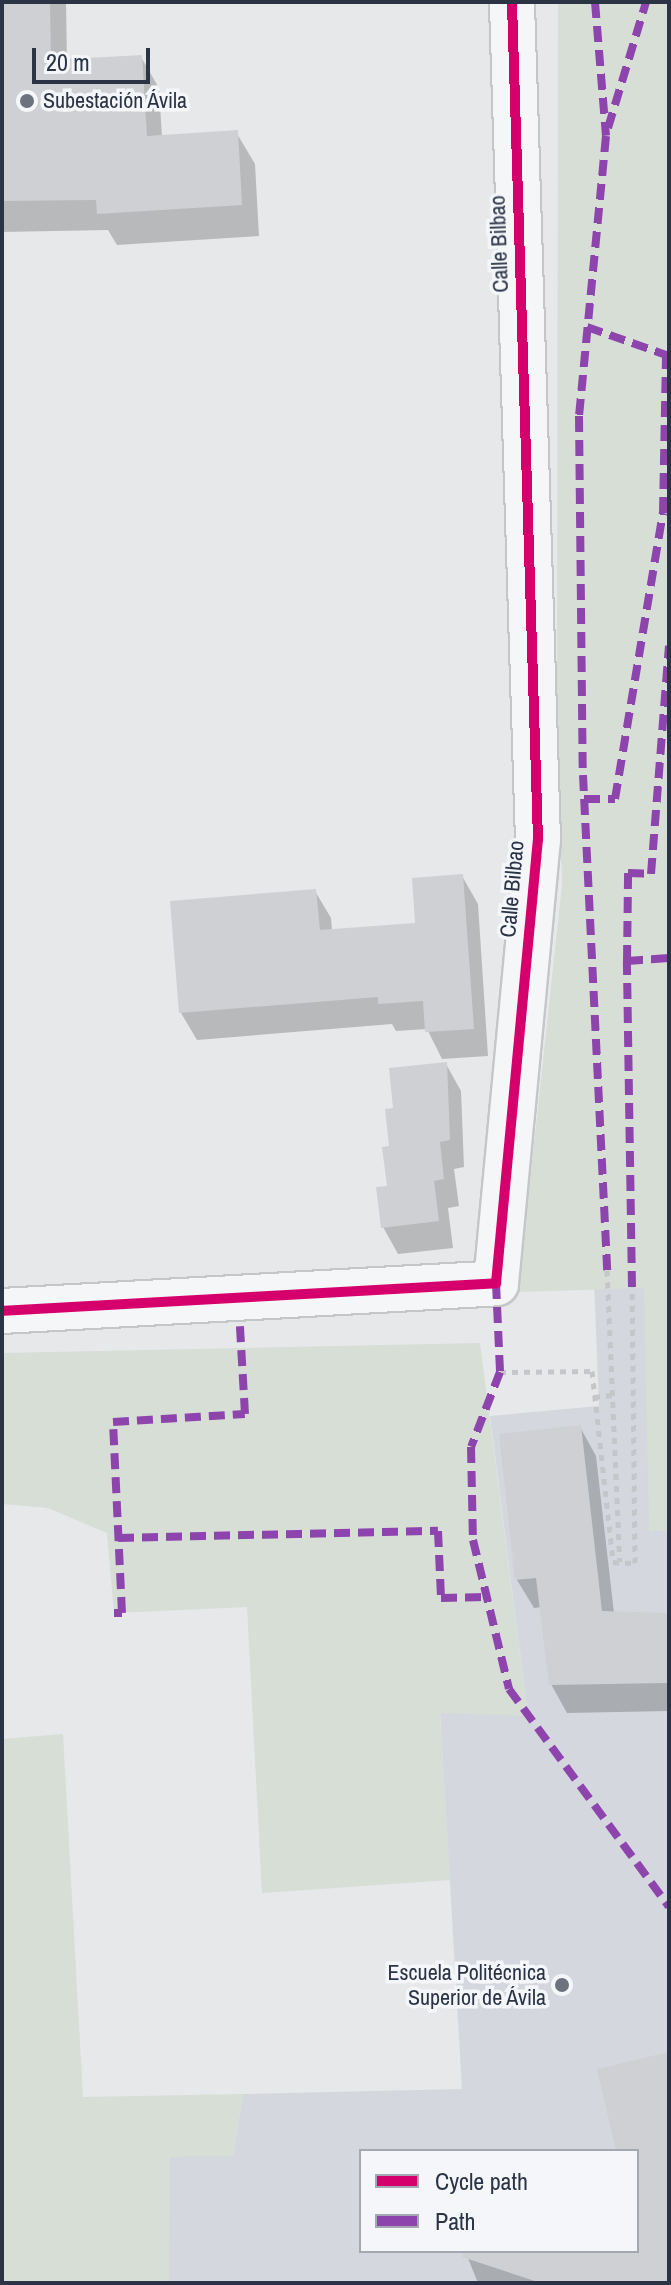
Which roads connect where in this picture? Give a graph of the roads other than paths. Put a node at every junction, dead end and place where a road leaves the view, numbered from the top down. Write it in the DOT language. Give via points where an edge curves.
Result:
graph roads {
  1 [pos="512,2"];
  2 [pos="2,1311"];
  1 -- 2 [label="street, Calle Bilbao" via="538,840 496,1283"];
}
